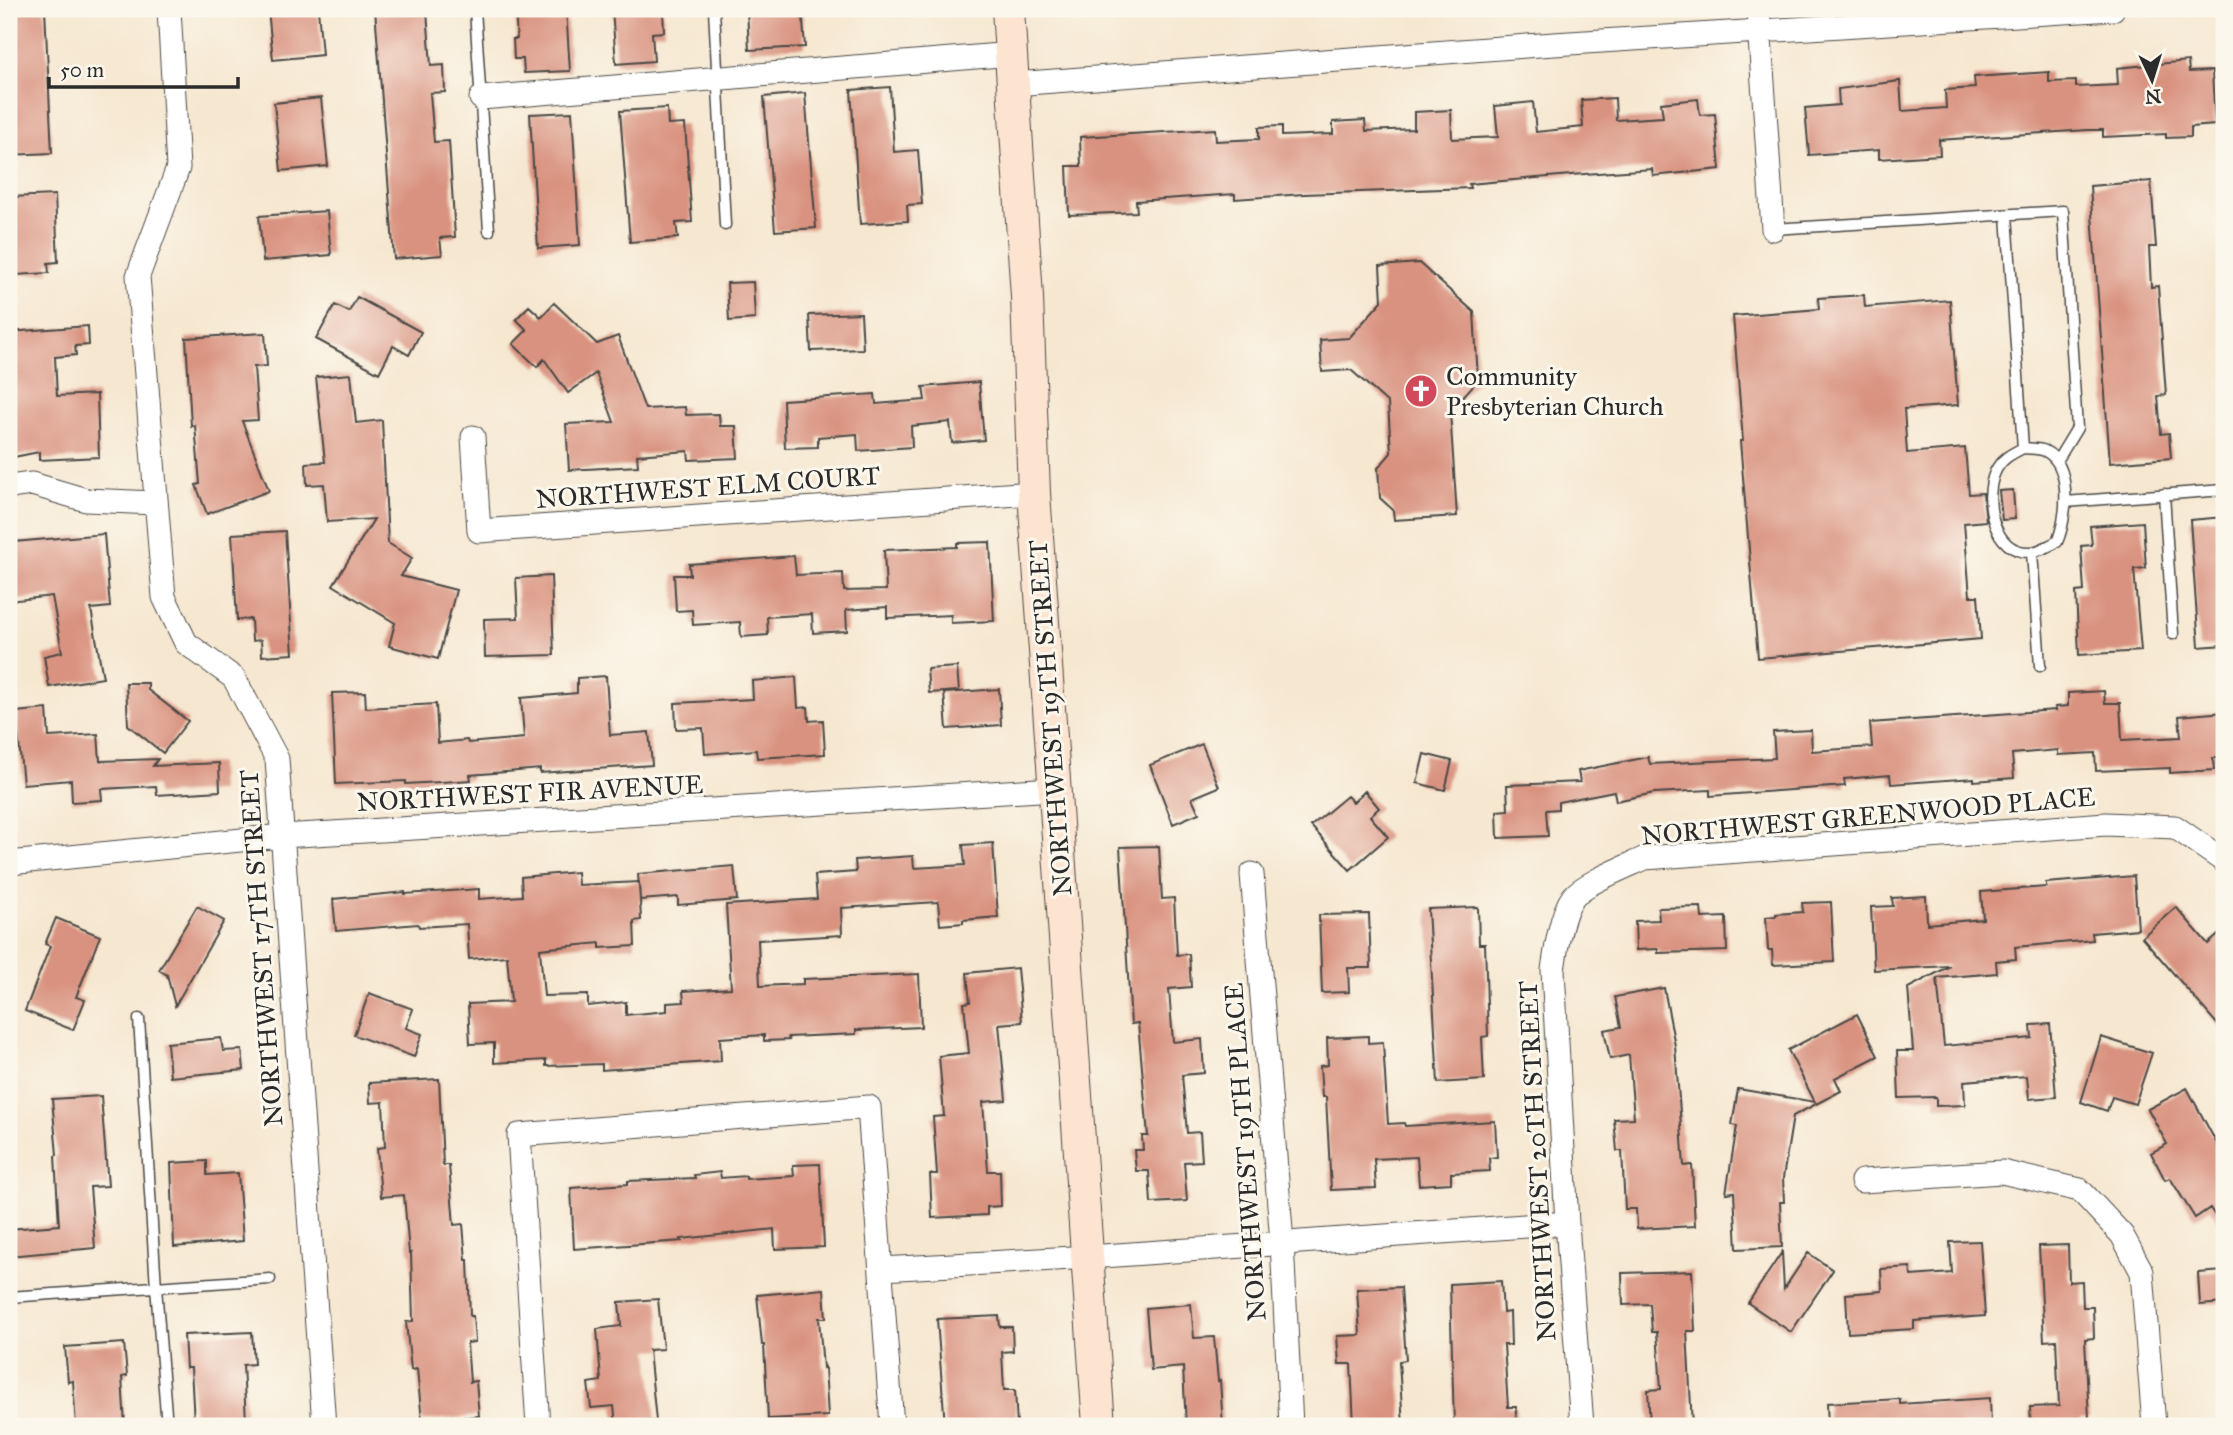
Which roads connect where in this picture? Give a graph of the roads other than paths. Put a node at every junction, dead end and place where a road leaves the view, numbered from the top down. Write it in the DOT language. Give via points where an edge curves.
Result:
graph roads {
  1 [pos="169,9"];
  2 [pos="475,9"];
  3 [pos="714,9"];
  4 [pos="1009,9"];
  5 [pos="2113,9"];
  6 [pos="1759,20"];
  7 [pos="1013,69"];
  8 [pos="719,79"];
  9 [pos="481,98"];
  10 [pos="2007,215"];
  11 [pos="725,225"];
  12 [pos="1773,229"];
  13 [pos="489,231"];
  14 [pos="473,437"];
  15 [pos="2023,448"];
  16 [pos="2057,461"];
  17 [pos="9,487"];
  18 [pos="2224,490"];
  19 [pos="1034,493"];
  20 [pos="2164,494"];
  21 [pos="2065,502"];
  22 [pos="155,503"];
  23 [pos="2032,552"];
  24 [pos="2173,634"];
  25 [pos="2040,666"];
  26 [pos="1055,789"];
  27 [pos="282,836"];
  28 [pos="2224,862"];
  29 [pos="9,863"];
  30 [pos="1252,874"];
  31 [pos="1574,896"];
  32 [pos="139,1019"];
  33 [pos="1862,1181"];
  34 [pos="1567,1223"];
  35 [pos="1282,1242"];
  36 [pos="1089,1257"];
  37 [pos="882,1269"];
  38 [pos="270,1279"];
  39 [pos="156,1287"];
  40 [pos="9,1297"];
  41 [pos="167,1426"];
  42 [pos="324,1426"];
  43 [pos="538,1426"];
  44 [pos="892,1426"];
  45 [pos="1099,1426"];
  46 [pos="1291,1426"];
  47 [pos="1582,1426"];
  48 [pos="2154,1426"];
  1 -- 22 [label="street, NORTHWEST 17TH STREET" via="178,168 138,276"];
  2 -- 9 [label="lane"];
  3 -- 8 [label="lane"];
  4 -- 7 [label="main road, NORTHWEST 19TH STREET"];
  5 -- 6 [label="street"];
  6 -- 7 [label="street" via="1554,44"];
  6 -- 12 [label="street"];
  7 -- 8 [label="street"];
  7 -- 19 [label="main road, NORTHWEST 19TH STREET"];
  8 -- 9 [label="street"];
  8 -- 11 [label="lane"];
  9 -- 13 [label="lane"];
  10 -- 12 [label="lane"];
  10 -- 15 [label="lane"];
  10 -- 16 [label="lane" via="2063,211 2077,428"];
  14 -- 19 [label="street, NORTHWEST ELM COURT" via="479,531"];
  15 -- 16 [label="lane" via="2044,450"];
  15 -- 23 [label="lane" via="2007,455 1996,470 1992,506 1996,532 2008,547"];
  16 -- 21 [label="lane"];
  17 -- 22 [label="street" via="32,484 86,500"];
  18 -- 20 [label="lane"];
  19 -- 26 [label="main road, NORTHWEST 19TH STREET"];
  20 -- 21 [label="lane"];
  20 -- 24 [label="lane"];
  21 -- 23 [label="lane" via="2064,526 2057,542"];
  22 -- 27 [label="street, NORTHWEST 17TH STREET" via="164,597 186,643 234,678 277,758"];
  23 -- 25 [label="lane"];
  26 -- 27 [label="street, NORTHWEST FIR AVENUE"];
  26 -- 36 [label="main road, NORTHWEST 19TH STREET"];
  27 -- 29 [label="street, NORTHWEST FIR AVENUE"];
  27 -- 42 [label="street, NORTHWEST 17TH STREET"];
  28 -- 31 [label="street, NORTHWEST GREENWOOD PLACE" via="2175,827 2106,824 1645,859 1607,874"];
  30 -- 35 [label="street, NORTHWEST 19TH PLACE"];
  31 -- 34 [label="street, NORTHWEST 20TH STREET" via="1559,930 1553,970"];
  32 -- 39 [label="lane"];
  33 -- 48 [label="street" via="2002,1172 2080,1190 2122,1235 2142,1272"];
  34 -- 35 [label="street"];
  34 -- 47 [label="street, NORTHWEST 20TH STREET"];
  35 -- 36 [label="street"];
  35 -- 46 [label="street, NORTHWEST 19TH PLACE"];
  36 -- 37 [label="street"];
  36 -- 45 [label="main road, NORTHWEST 19TH STREET"];
  37 -- 43 [label="street" via="869,1107 519,1135"];
  37 -- 44 [label="street"];
  38 -- 39 [label="lane"];
  39 -- 40 [label="lane"];
  39 -- 41 [label="lane"];
}
